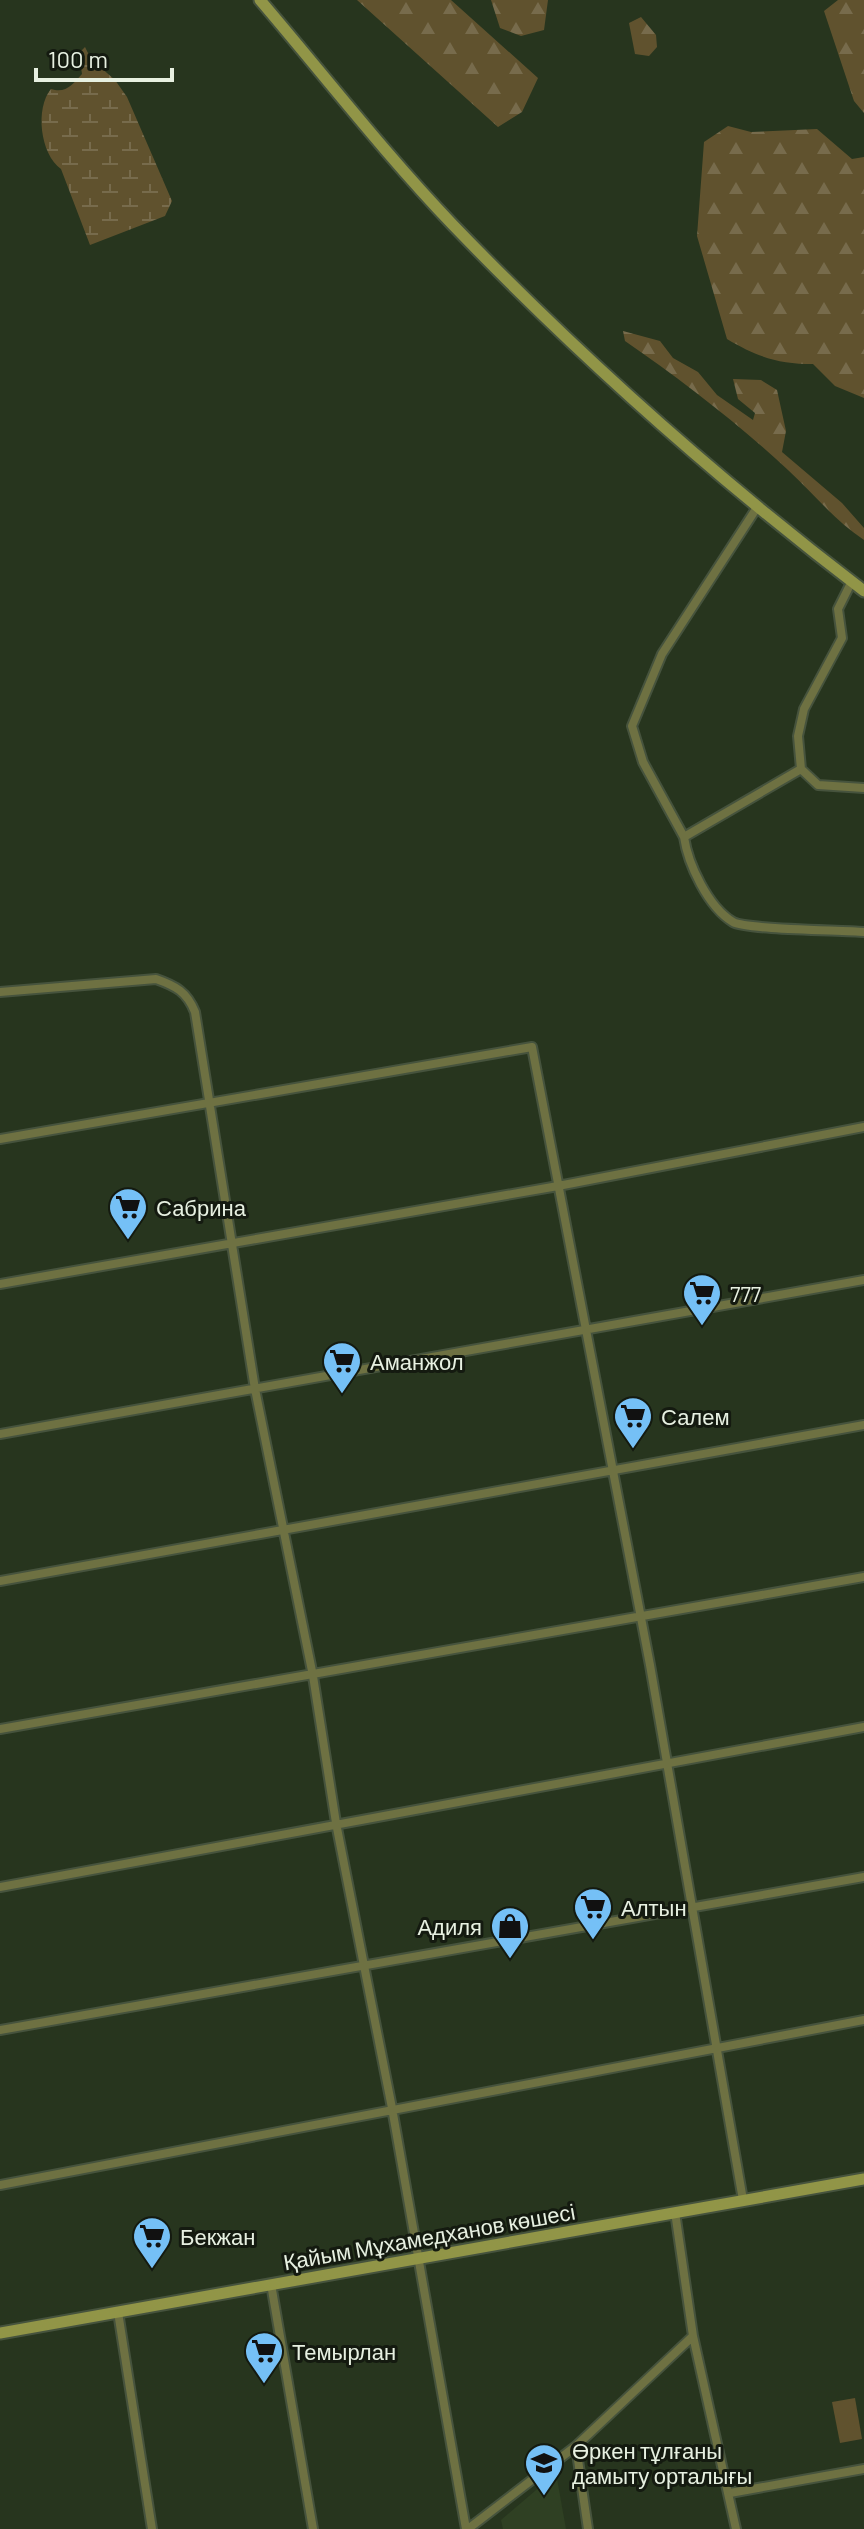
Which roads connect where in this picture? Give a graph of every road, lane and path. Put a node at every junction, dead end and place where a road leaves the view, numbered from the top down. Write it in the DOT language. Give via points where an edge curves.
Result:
graph roads {
  1 [pos="260,0"];
  2 [pos="756,509"];
  3 [pos="852,581"];
  4 [pos="864,591"];
  5 [pos="801,769"];
  6 [pos="864,788"];
  7 [pos="684,837"];
  8 [pos="864,932"];
  9 [pos="0,992"];
  10 [pos="211,1102"];
  11 [pos="864,1127"];
  12 [pos="0,1139"];
  13 [pos="558,1186"];
  14 [pos="233,1244"];
  15 [pos="864,1280"];
  16 [pos="0,1284"];
  17 [pos="586,1329"];
  18 [pos="255,1389"];
  19 [pos="864,1425"];
  20 [pos="0,1434"];
  21 [pos="613,1472"];
  22 [pos="283,1532"];
  23 [pos="864,1577"];
  24 [pos="0,1581"];
  25 [pos="641,1617"];
  26 [pos="313,1676"];
  27 [pos="864,1727"];
  28 [pos="0,1729"];
  29 [pos="667,1762"];
  30 [pos="336,1823"];
  31 [pos="864,1877"];
  32 [pos="0,1887"];
  33 [pos="692,1906"];
  34 [pos="362,1967"];
  35 [pos="864,2020"];
  36 [pos="0,2030"];
  37 [pos="716,2047"];
  38 [pos="392,2108"];
  39 [pos="864,2179"];
  40 [pos="0,2185"];
  41 [pos="743,2200"];
  42 [pos="675,2212"];
  43 [pos="418,2258"];
  44 [pos="271,2284"];
  45 [pos="118,2312"];
  46 [pos="0,2333"];
  47 [pos="693,2336"];
  48 [pos="576,2446"];
  49 [pos="864,2469"];
  50 [pos="730,2493"];
  51 [pos="152,2529"];
  52 [pos="313,2529"];
  53 [pos="467,2529"];
  54 [pos="588,2529"];
  55 [pos="736,2529"];
  1 -- 2 [label="street" via="452,224 685,449"];
  2 -- 3 [label="street"];
  2 -- 7 [label="street" via="662,654 632,726 643,762"];
  3 -- 4 [label="street"];
  3 -- 5 [label="street" via="838,609 842,638 804,709 798,736"];
  5 -- 6 [label="street" via="818,785"];
  5 -- 7 [label="street"];
  7 -- 8 [label="street" via="688,859 718,908 735,924"];
  9 -- 10 [label="street" via="156,979 176,986 195,1012"];
  10 -- 12 [label="street"];
  10 -- 13 [label="street" via="532,1047"];
  10 -- 14 [label="street"];
  11 -- 13 [label="street"];
  13 -- 14 [label="street"];
  13 -- 17 [label="street"];
  14 -- 16 [label="street"];
  14 -- 18 [label="street"];
  15 -- 17 [label="street"];
  17 -- 18 [label="street"];
  17 -- 21 [label="street"];
  18 -- 20 [label="street"];
  18 -- 22 [label="street"];
  19 -- 21 [label="street"];
  21 -- 22 [label="street"];
  21 -- 25 [label="street"];
  22 -- 24 [label="street"];
  22 -- 26 [label="street"];
  23 -- 25 [label="street"];
  25 -- 26 [label="street"];
  25 -- 29 [label="street"];
  26 -- 28 [label="street"];
  26 -- 30 [label="street"];
  27 -- 29 [label="street"];
  29 -- 30 [label="street"];
  29 -- 33 [label="street"];
  30 -- 32 [label="street"];
  30 -- 34 [label="street"];
  31 -- 33 [label="street"];
  33 -- 34 [label="street"];
  33 -- 37 [label="street"];
  34 -- 36 [label="street"];
  34 -- 38 [label="street"];
  35 -- 37 [label="street"];
  37 -- 38 [label="street"];
  37 -- 41 [label="street"];
  38 -- 40 [label="street"];
  38 -- 43 [label="street"];
  39 -- 41 [label="street, Қайым Мұхамедханов көшесі"];
  41 -- 42 [label="street, Қайым Мұхамедханов көшесі"];
  42 -- 43 [label="street, Қайым Мұхамедханов көшесі"];
  42 -- 47 [label="street"];
  43 -- 44 [label="street, Қайым Мұхамедханов көшесі"];
  43 -- 53 [label="street"];
  44 -- 45 [label="street, Қайым Мұхамедханов көшесі"];
  44 -- 52 [label="street"];
  45 -- 46 [label="street, Қайым Мұхамедханов көшесі"];
  45 -- 51 [label="street"];
  47 -- 48 [label="street"];
  47 -- 50 [label="street"];
  48 -- 53 [label="street"];
  48 -- 54 [label="street"];
  49 -- 50 [label="street"];
  50 -- 55 [label="street"];
}
